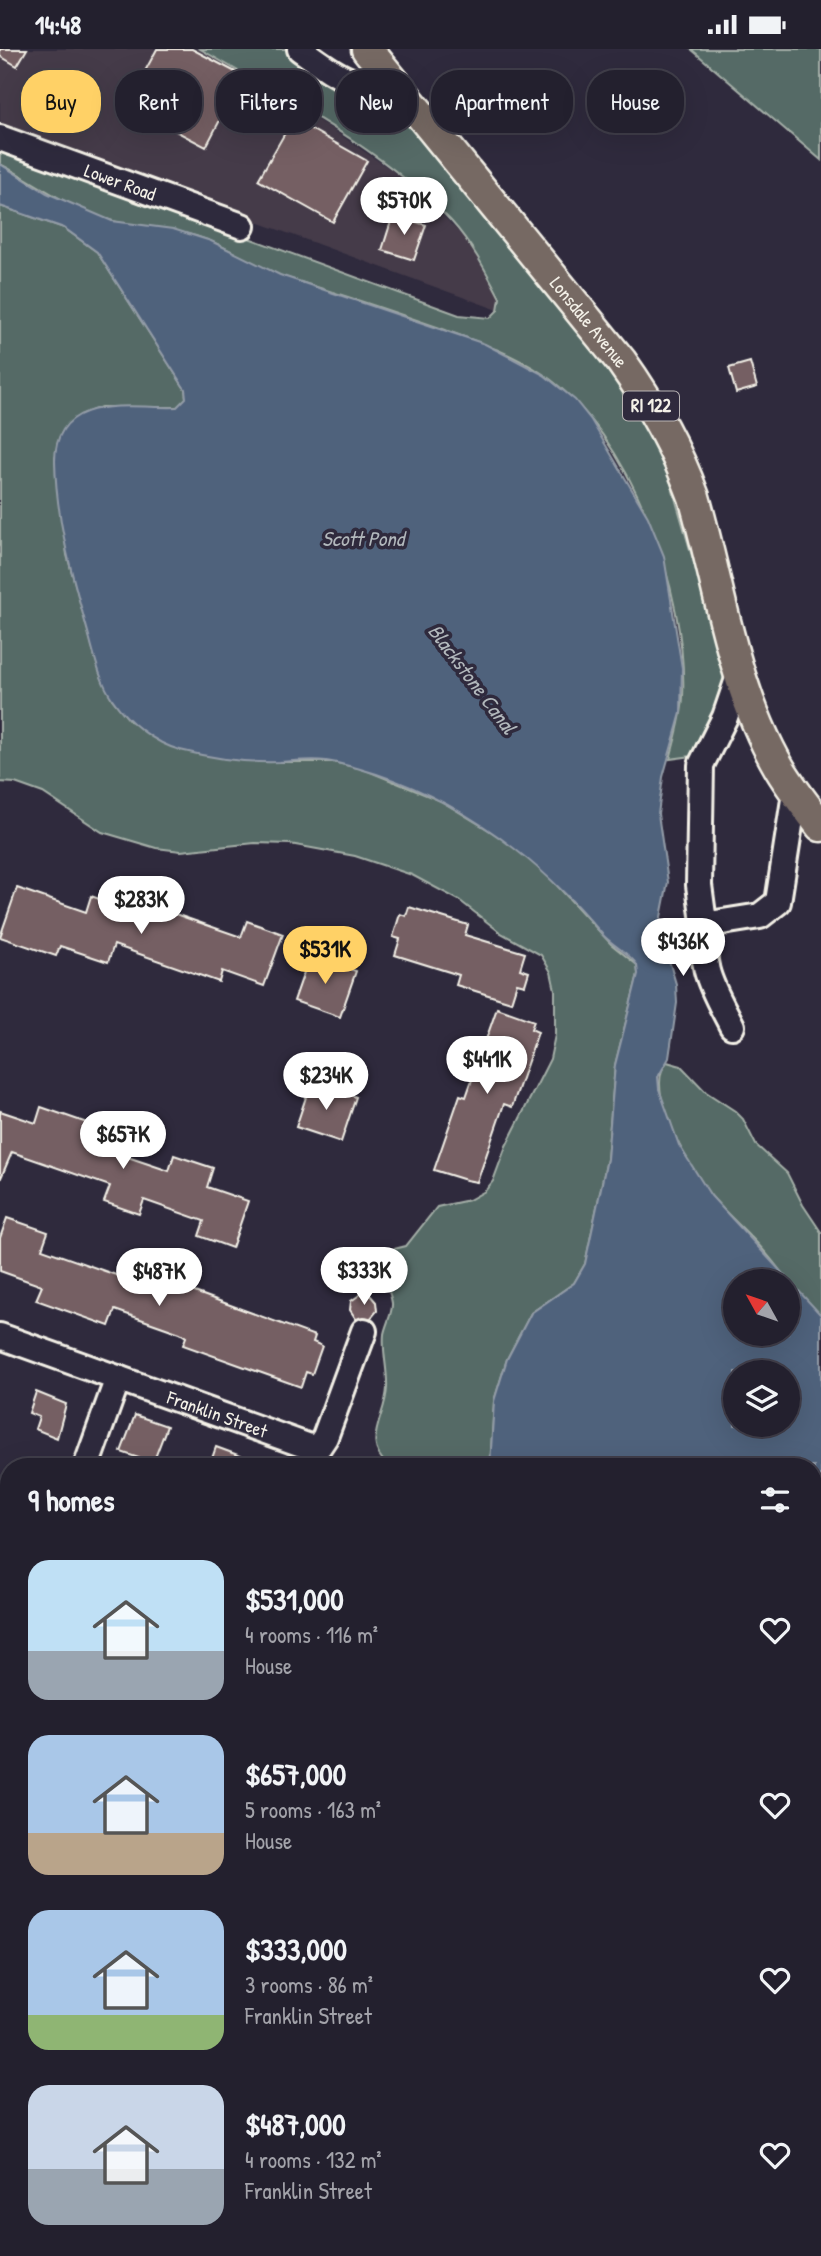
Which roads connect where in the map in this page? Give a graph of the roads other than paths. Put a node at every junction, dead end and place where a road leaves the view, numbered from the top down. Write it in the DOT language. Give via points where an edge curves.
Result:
graph roads {
  1 [pos="300,49"];
  2 [pos="367,49"];
  3 [pos="383,70"];
  4 [pos="336,74"];
  5 [pos="417,112"];
  6 [pos="0,138"];
  7 [pos="242,226"];
  8 [pos="740,673"];
  9 [pos="795,793"];
  10 [pos="821,826"];
  11 [pos="710,924"];
  12 [pos="732,1026"];
  13 [pos="364,1331"];
  14 [pos="0,1336"];
  15 [pos="118,1378"];
  16 [pos="89,1458"];
  1 -- 4 [label="street"];
  2 -- 3 [label="main road, Lonsdale Avenue / RI 122"];
  5 -- 8 [label="main road, Lonsdale Avenue / RI 122" via="646,397 694,497"];
  6 -- 7 [label="street, Lower Road"];
  8 -- 9 [label="main road, Lonsdale Avenue / RI 122" via="779,767"];
  8 -- 11 [label="street" via="701,765 699,885 703,915"];
  9 -- 10 [label="main road, Lonsdale Avenue / RI 122"];
  9 -- 11 [label="street" via="778,901 760,916"];
  11 -- 12 [label="street" via="702,942 705,971"];
  13 -- 15 [label="street, Franklin Street" via="319,1445 310,1447"];
  14 -- 15 [label="street, Franklin Street"];
  15 -- 16 [label="street"];
}
